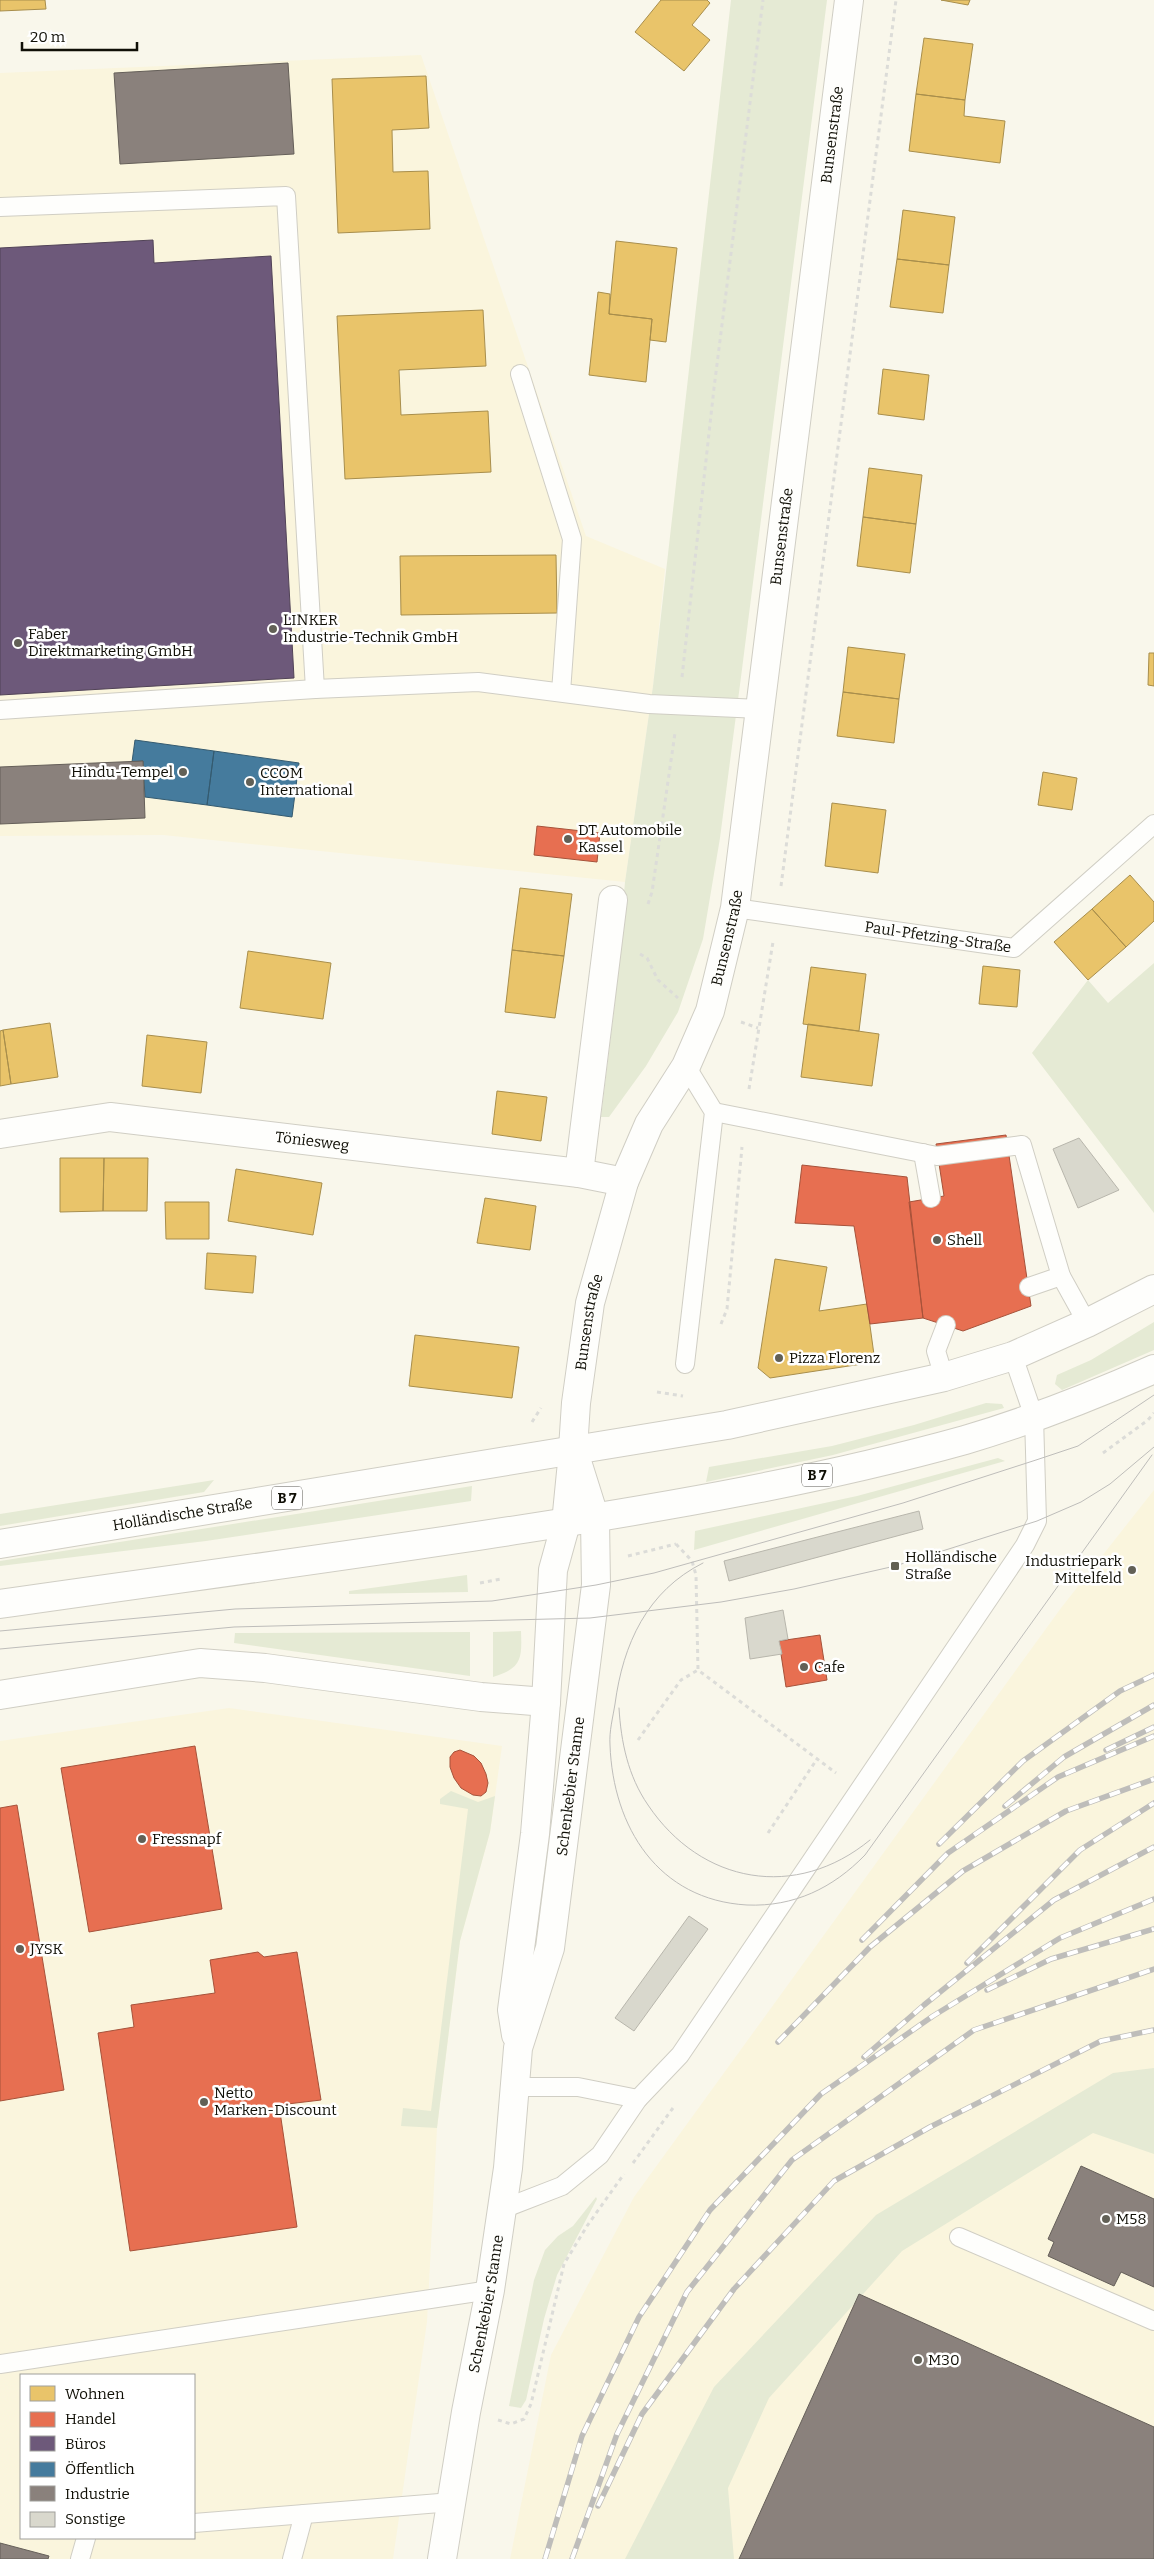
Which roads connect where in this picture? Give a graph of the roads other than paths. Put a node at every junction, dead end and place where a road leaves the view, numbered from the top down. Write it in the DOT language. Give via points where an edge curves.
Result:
graph roads {
  1 [pos="849,0"];
  2 [pos="0,208"];
  3 [pos="520,374"];
  4 [pos="315,689"];
  5 [pos="561,692"];
  6 [pos="760,708"];
  7 [pos="0,710"];
  8 [pos="1154,824"];
  9 [pos="612,900"];
  10 [pos="735,908"];
  11 [pos="686,1066"];
  12 [pos="714,1112"];
  13 [pos="0,1134"];
  14 [pos="923,1153"];
  15 [pos="579,1173"];
  16 [pos="624,1182"];
  17 [pos="930,1198"];
  18 [pos="1061,1276"];
  19 [pos="1028,1287"];
  20 [pos="1154,1289"];
  21 [pos="1087,1323"];
  22 [pos="946,1325"];
  23 [pos="1013,1356"];
  24 [pos="684,1364"];
  25 [pos="1154,1369"];
  26 [pos="944,1377"];
  27 [pos="1034,1417"];
  28 [pos="573,1449"];
  29 [pos="596,1518"];
  30 [pos="566,1523"];
  31 [pos="0,1544"];
  32 [pos="0,1604"];
  33 [pos="0,1695"];
  34 [pos="546,1702"];
  35 [pos="518,2048"];
  36 [pos="515,2087"];
  37 [pos="638,2099"];
  38 [pos="500,2210"];
  39 [pos="959,2237"];
  40 [pos="490,2290"];
  41 [pos="1154,2321"];
  42 [pos="0,2364"];
  43 [pos="452,2502"];
  44 [pos="304,2514"];
  45 [pos="195,2523"];
  46 [pos="86,2539"];
  47 [pos="80,2559"];
  48 [pos="292,2559"];
  49 [pos="442,2559"];
  1 -- 6 [label="main road, Bunsenstraße"];
  2 -- 4 [label="lane" via="286,196"];
  3 -- 5 [label="lane" via="572,539"];
  4 -- 5 [label="lane" via="478,682"];
  4 -- 7 [label="lane"];
  5 -- 6 [label="lane" via="649,704"];
  6 -- 10 [label="main road, Bunsenstraße"];
  8 -- 10 [label="lane, Paul-Pfetzing-Straße" via="1014,948"];
  9 -- 15 [label="main road"];
  10 -- 11 [label="main road, Bunsenstraße" via="710,1011"];
  11 -- 12 [label="lane"];
  11 -- 16 [label="main road, Bunsenstraße" via="649,1124"];
  12 -- 14 [label="lane"];
  12 -- 24 [label="lane"];
  13 -- 15 [label="main road, Töniesweg" via="110,1117"];
  14 -- 17 [label="lane"];
  14 -- 18 [label="lane" via="937,1156 1022,1145"];
  15 -- 16 [label="main road, Töniesweg"];
  16 -- 28 [label="main road, Bunsenstraße" via="590,1303"];
  18 -- 19 [label="lane"];
  18 -- 21 [label="lane"];
  20 -- 21 [label="main road, Holländische Straße / B 7"];
  21 -- 23 [label="main road, Holländische Straße / B 7"];
  22 -- 26 [label="lane" via="936,1351"];
  23 -- 26 [label="main road, Holländische Straße / B 7"];
  23 -- 27 [label="lane"];
  25 -- 27 [label="main road, B 7"];
  26 -- 28 [label="main road, Holländische Straße / B 7" via="728,1426"];
  27 -- 29 [label="main road, B 7" via="966,1439 832,1472"];
  27 -- 37 [label="lane" via="1037,1521 1025,1545 680,2055"];
  28 -- 29 [label="main road"];
  28 -- 30 [label="main road"];
  28 -- 31 [label="main road, Holländische Straße / B 7" via="484,1467"];
  29 -- 30 [label="main road, B 7"];
  29 -- 35 [label="main road, Schenkebier Stanne" via="596,1585 550,1948"];
  30 -- 32 [label="main road, B 7"];
  30 -- 34 [label="main road, Schenkebier Stanne" via="552,1570"];
  33 -- 34 [label="main road" via="200,1663"];
  34 -- 35 [label="main road, Schenkebier Stanne" via="535,1834 512,2010"];
  35 -- 36 [label="main road, Schenkebier Stanne"];
  36 -- 37 [label="lane" via="578,2087"];
  36 -- 38 [label="main road, Schenkebier Stanne" via="508,2168"];
  37 -- 38 [label="lane" via="600,2155 562,2186"];
  38 -- 40 [label="main road, Schenkebier Stanne"];
  39 -- 41 [label="lane"];
  40 -- 42 [label="lane"];
  40 -- 43 [label="main road, Schenkebier Stanne"];
  43 -- 44 [label="lane"];
  43 -- 49 [label="main road, Schenkebier Stanne"];
  44 -- 45 [label="lane"];
  44 -- 48 [label="lane"];
  46 -- 47 [label="lane"];
}
